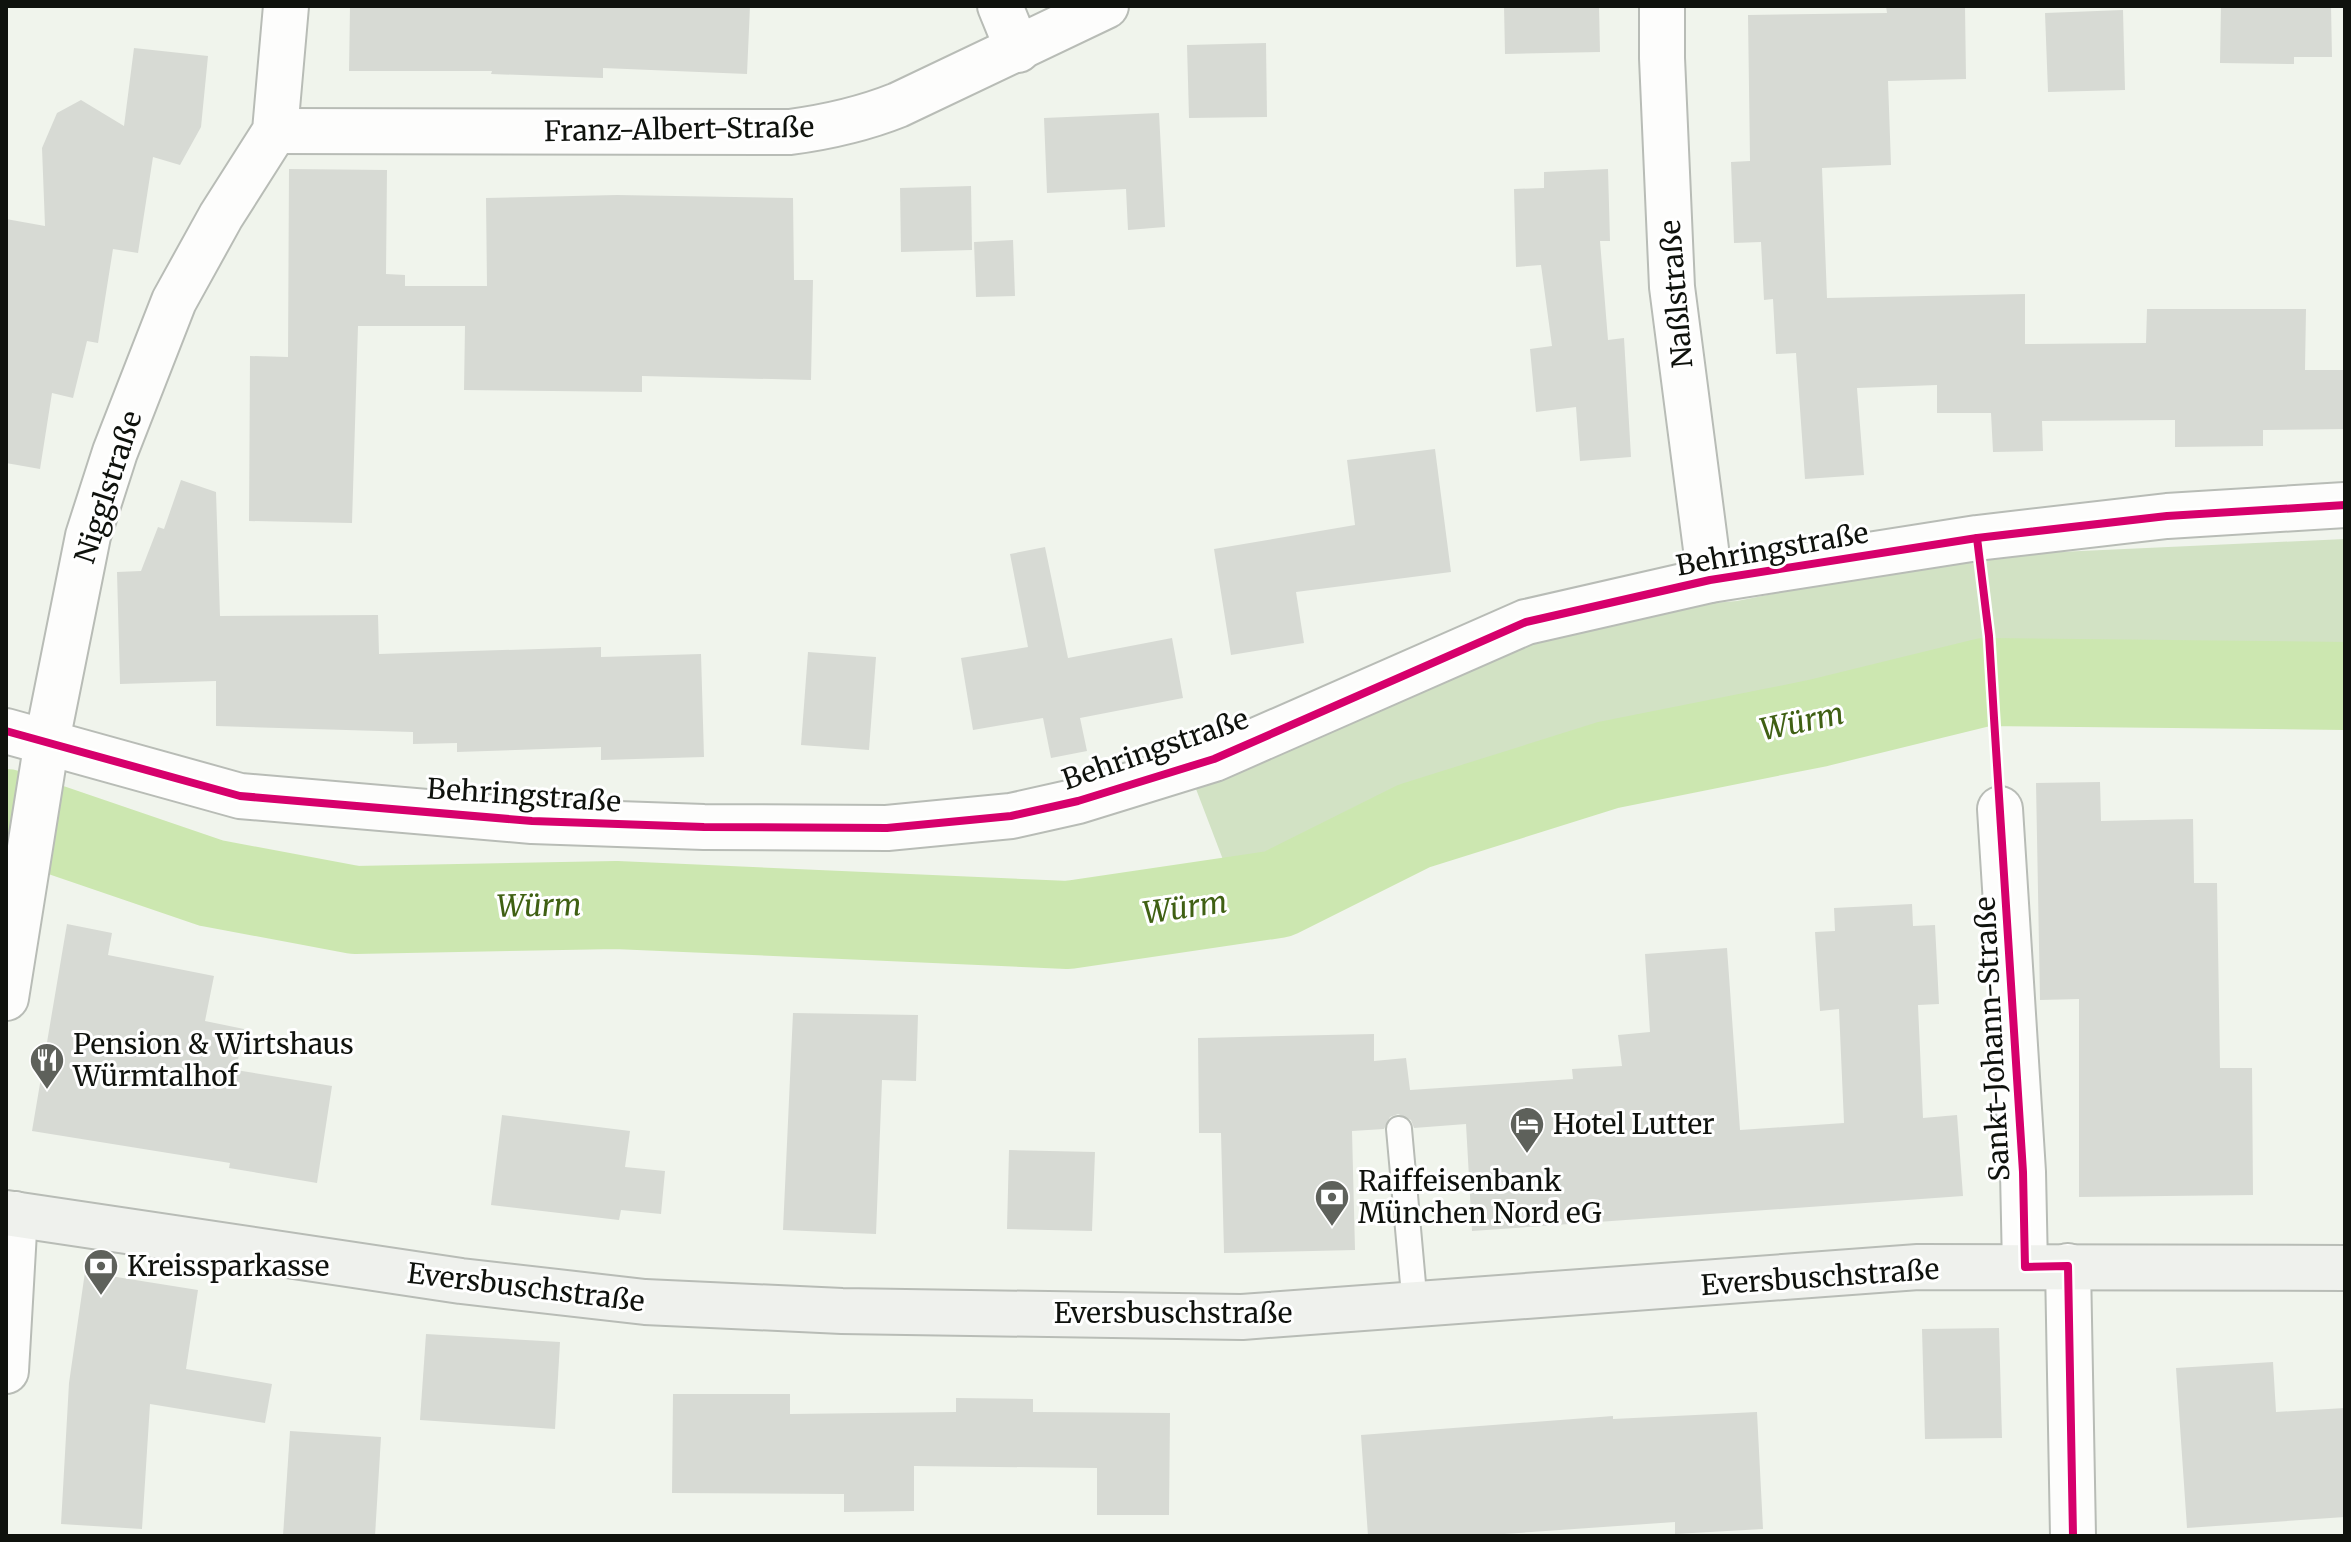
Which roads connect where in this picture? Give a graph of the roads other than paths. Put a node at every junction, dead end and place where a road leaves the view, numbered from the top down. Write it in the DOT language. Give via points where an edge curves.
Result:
graph roads {
  1 [pos="286,6"];
  2 [pos="1000,6"];
  3 [pos="1106,6"];
  4 [pos="1662,6"];
  5 [pos="1018,50"];
  6 [pos="275,131"];
  7 [pos="2345,505"];
  8 [pos="1710,580"];
  9 [pos="32,750"];
  10 [pos="2000,809"];
  11 [pos="6,998"];
  12 [pos="1399,1129"];
  13 [pos="10,1213"];
  14 [pos="2068,1266"];
  15 [pos="2025,1267"];
  16 [pos="2345,1268"];
  17 [pos="1415,1306"];
  18 [pos="6,1371"];
  19 [pos="2073,1536"];
  1 -- 6 [label="street, Nigglstraße"];
  2 -- 5 [label="street"];
  3 -- 5 [label="street, Franz-Albert-Straße"];
  4 -- 8 [label="street, Naßlstraße" via="1672,287"];
  5 -- 6 [label="street, Franz-Albert-Straße" via="875,114 790,132"];
  6 -- 9 [label="street, Nigglstraße" via="174,301 88,536"];
  7 -- 8 [label="street, Behringstraße" via="2167,516 1977,538"];
  8 -- 9 [label="street, Behringstraße" via="1526,622 1214,759 1011,816 887,828 532,821 240,796"];
  9 -- 11 [label="street, Nigglstraße" via="21,904"];
  10 -- 15 [label="street, Sankt-Johann-Straße"];
  12 -- 17 [label="lane"];
  13 -- 17 [label="main road, Eversbuschstraße" via="461,1281 645,1302 1242,1317"];
  13 -- 18 [label="street"];
  14 -- 15 [label="main road, Eversbuschstraße"];
  14 -- 16 [label="main road, Eversbuschstraße"];
  14 -- 19 [label="street"];
  15 -- 17 [label="main road, Eversbuschstraße" via="1918,1267"];
}
